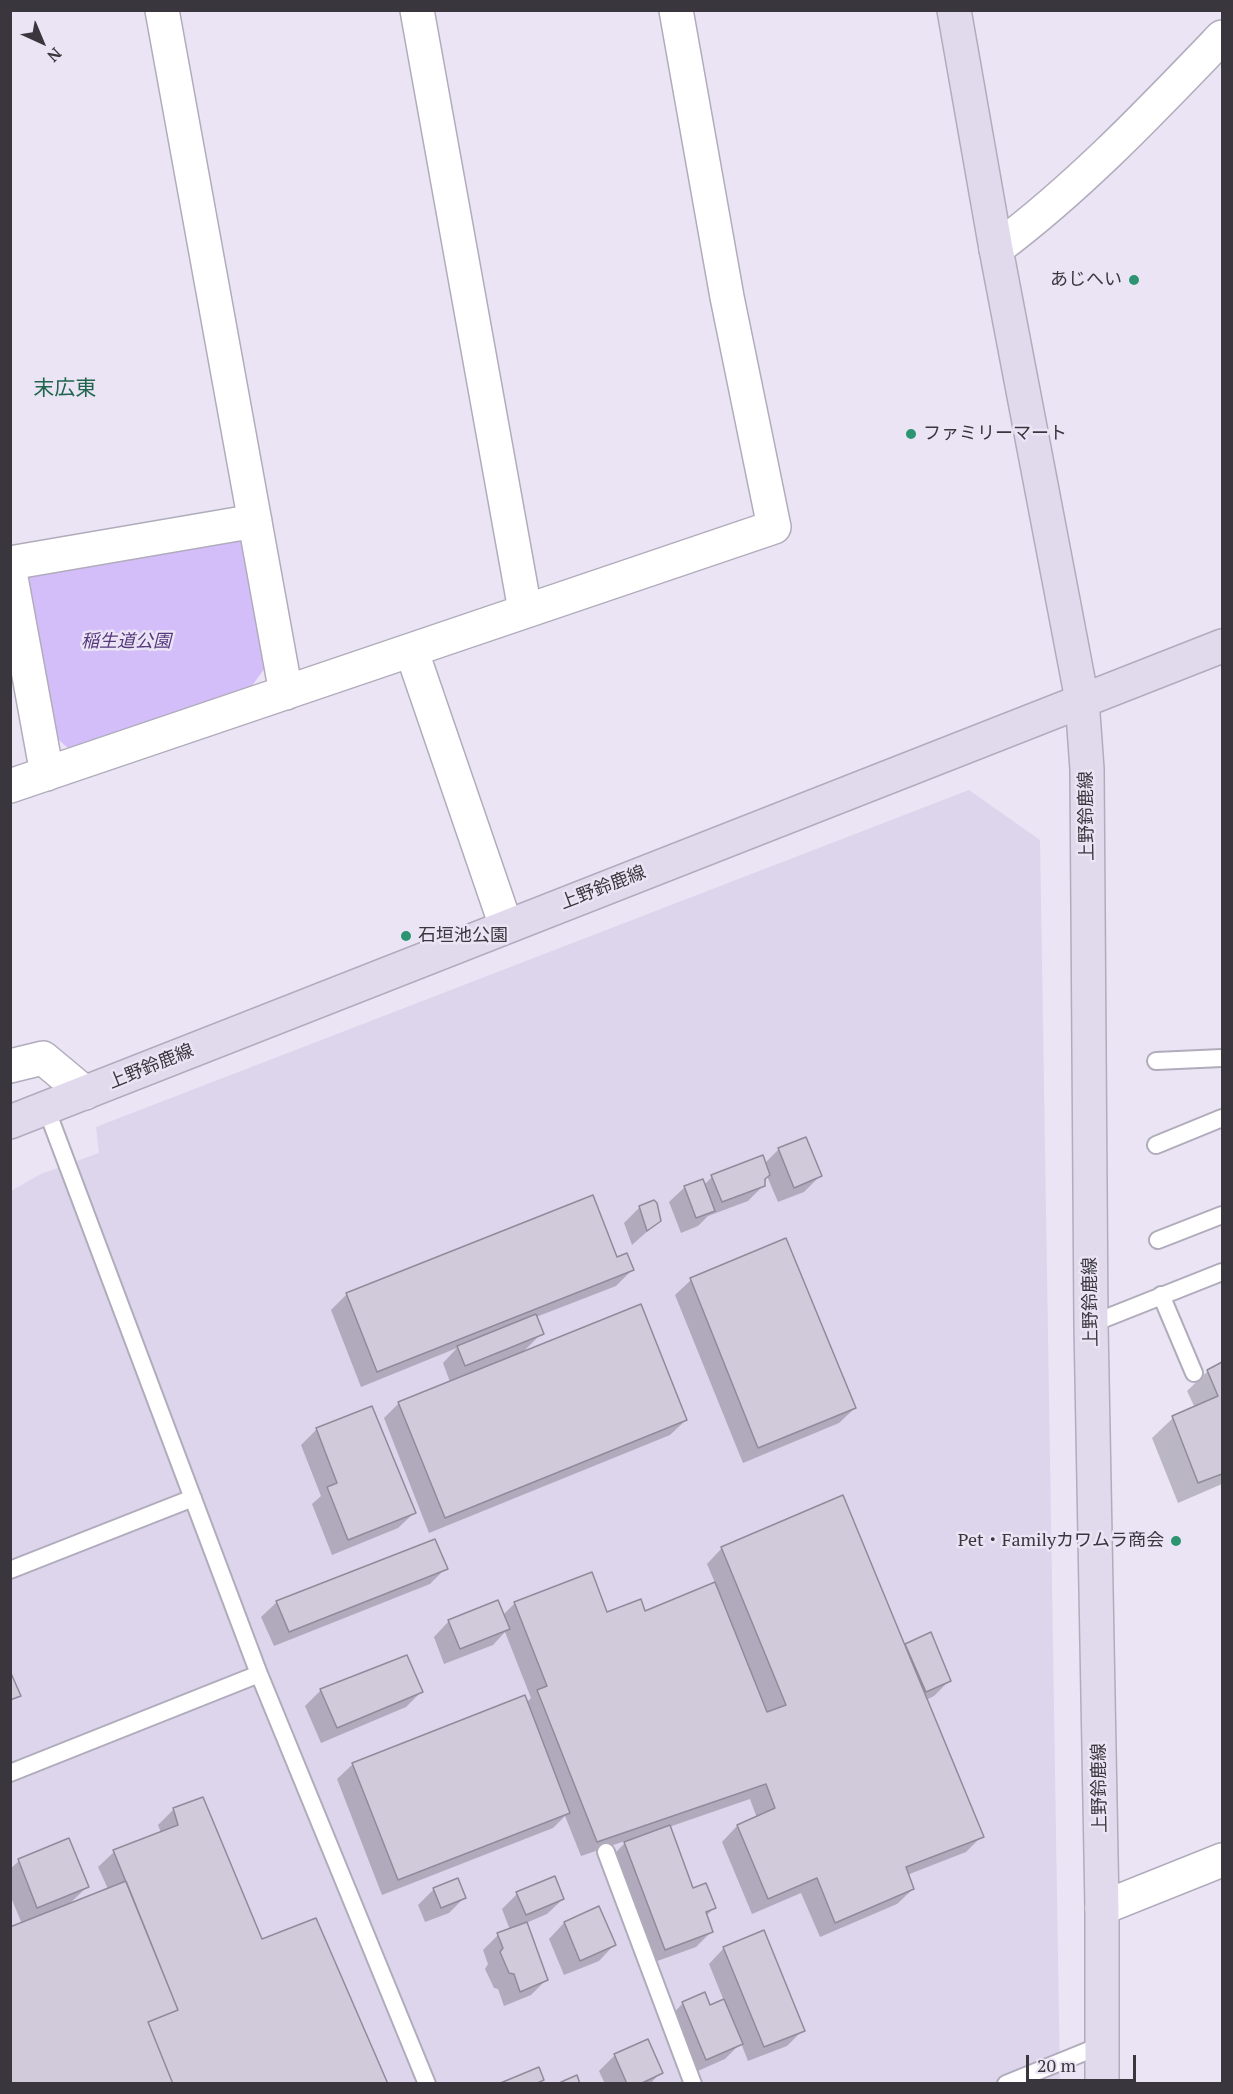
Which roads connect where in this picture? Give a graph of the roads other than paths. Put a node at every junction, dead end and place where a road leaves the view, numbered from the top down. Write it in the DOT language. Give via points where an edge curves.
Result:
graph roads {
  1 [pos="162,10"];
  2 [pos="417,10"];
  3 [pos="675,10"];
  4 [pos="954,10"];
  5 [pos="1222,37"];
  6 [pos="996,249"];
  7 [pos="255,521"];
  8 [pos="10,563"];
  9 [pos="10,572"];
  10 [pos="525,610"];
  11 [pos="1222,646"];
  12 [pos="412,652"];
  13 [pos="286,693"];
  14 [pos="1082,700"];
  15 [pos="47,774"];
  16 [pos="10,786"];
  17 [pos="506,926"];
  18 [pos="1222,1058"];
  19 [pos="1156,1061"];
  20 [pos="10,1066"];
  21 [pos="85,1093"];
  22 [pos="46,1108"];
  23 [pos="1222,1118"];
  24 [pos="10,1122"];
  25 [pos="1156,1145"];
  26 [pos="1222,1215"];
  27 [pos="1158,1240"];
  28 [pos="1222,1272"];
  29 [pos="1161,1295"];
  30 [pos="1091,1324"];
  31 [pos="1194,1373"];
  32 [pos="193,1498"];
  33 [pos="10,1570"];
  34 [pos="260,1674"];
  35 [pos="10,1773"];
  36 [pos="606,1852"];
  37 [pos="1222,1860"];
  38 [pos="1102,1908"];
  39 [pos="1102,2045"];
  40 [pos="427,2084"];
  41 [pos="693,2084"];
  42 [pos="1006,2084"];
  43 [pos="1102,2084"];
  1 -- 7 [label="street"];
  2 -- 10 [label="street"];
  3 -- 10 [label="street" via="774,527"];
  4 -- 6 [label="main road"];
  5 -- 6 [label="street" via="1164,98 1037,218"];
  6 -- 14 [label="main road"];
  7 -- 8 [label="street"];
  7 -- 13 [label="street"];
  9 -- 15 [label="street"];
  10 -- 12 [label="street"];
  11 -- 14 [label="main road"];
  12 -- 13 [label="street"];
  12 -- 17 [label="street"];
  13 -- 15 [label="street"];
  14 -- 17 [label="main road, 上野鈴鹿線"];
  14 -- 30 [label="main road, 上野鈴鹿線" via="1088,769"];
  15 -- 16 [label="street"];
  17 -- 21 [label="main road, 上野鈴鹿線"];
  18 -- 19 [label="lane"];
  20 -- 21 [label="street" via="43,1058"];
  21 -- 22 [label="main road, 上野鈴鹿線"];
  22 -- 24 [label="main road, 上野鈴鹿線"];
  22 -- 32 [label="lane"];
  23 -- 25 [label="lane"];
  26 -- 27 [label="lane"];
  28 -- 29 [label="lane"];
  29 -- 30 [label="lane"];
  29 -- 31 [label="lane"];
  30 -- 38 [label="main road, 上野鈴鹿線"];
  32 -- 33 [label="lane"];
  32 -- 34 [label="lane"];
  34 -- 35 [label="lane"];
  34 -- 40 [label="lane"];
  36 -- 41 [label="lane"];
  37 -- 38 [label="street"];
  38 -- 39 [label="main road, 上野鈴鹿線"];
  39 -- 42 [label="lane"];
  39 -- 43 [label="main road, 上野鈴鹿線"];
}
